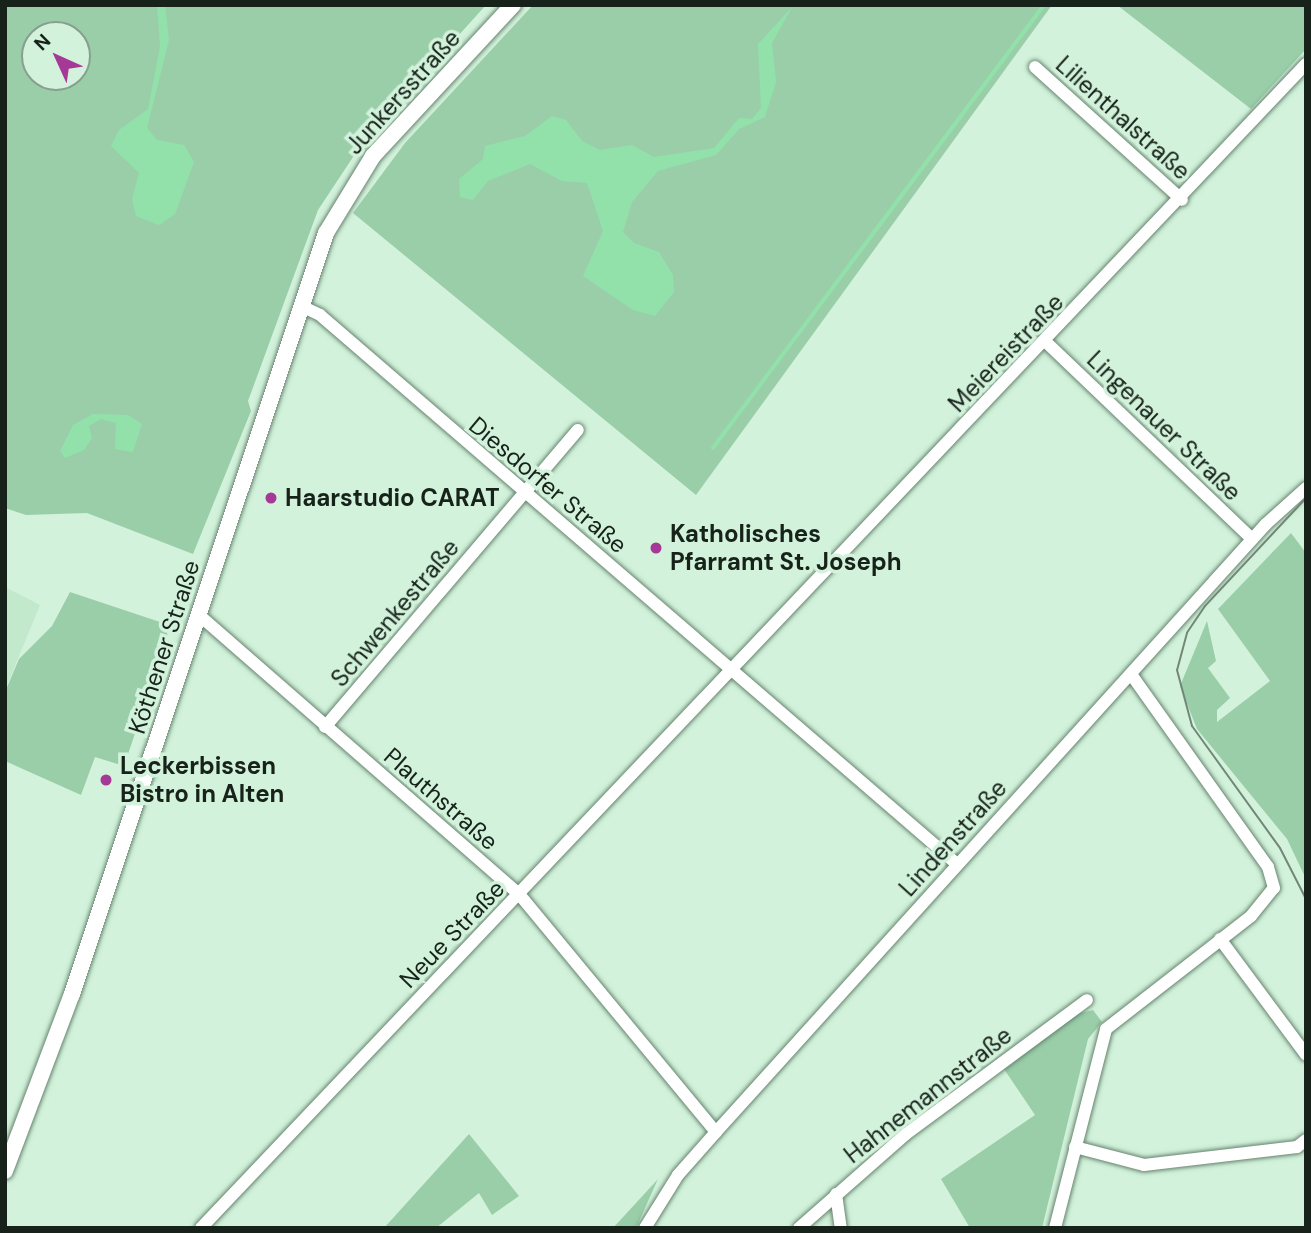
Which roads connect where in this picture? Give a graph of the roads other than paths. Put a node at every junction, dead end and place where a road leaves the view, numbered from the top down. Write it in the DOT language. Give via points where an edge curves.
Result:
graph roads {
  1 [pos="513,5"];
  2 [pos="1306,64"];
  3 [pos="1035,67"];
  4 [pos="1182,200"];
  5 [pos="334,215"];
  6 [pos="301,306"];
  7 [pos="1046,342"];
  8 [pos="578,430"];
  9 [pos="1306,488"];
  10 [pos="524,494"];
  11 [pos="1252,539"];
  12 [pos="199,615"];
  13 [pos="733,669"];
  14 [pos="1131,674"];
  15 [pos="325,727"];
  16 [pos="957,864"];
  17 [pos="519,894"];
  18 [pos="1220,939"];
  19 [pos="1087,1000"];
  20 [pos="1306,1055"];
  21 [pos="716,1132"];
  22 [pos="1306,1140"];
  23 [pos="1075,1147"];
  24 [pos="5,1171"];
  25 [pos="836,1194"];
  26 [pos="201,1228"];
  27 [pos="645,1228"];
  28 [pos="799,1228"];
  29 [pos="841,1228"];
  30 [pos="1055,1228"];
  1 -- 5 [label="main road, Junkersstraße" via="373,156"];
  2 -- 4 [label="street, Meiereistraße"];
  3 -- 4 [label="street, Lilienthalstraße"];
  4 -- 7 [label="street, Meiereistraße"];
  5 -- 6 [label="main road, Köthener Straße"];
  6 -- 10 [label="street, Diesdorfer Straße" via="320,315"];
  6 -- 12 [label="main road, Köthener Straße"];
  7 -- 11 [label="street, Lingenauer Straße"];
  7 -- 13 [label="street, Meiereistraße"];
  8 -- 10 [label="street, Schwenkestraße"];
  9 -- 11 [label="street, Lindenstraße"];
  10 -- 13 [label="street, Diesdorfer Straße"];
  10 -- 15 [label="street, Schwenkestraße"];
  11 -- 14 [label="street, Lindenstraße"];
  12 -- 15 [label="street, Plauthstraße"];
  12 -- 24 [label="main road, Köthener Straße"];
  13 -- 16 [label="street, Diesdorfer Straße"];
  13 -- 17 [label="street, Neue Straße"];
  14 -- 16 [label="street, Lindenstraße"];
  14 -- 18 [label="street" via="1273,878 1270,899"];
  15 -- 17 [label="street, Plauthstraße"];
  16 -- 21 [label="street, Lindenstraße"];
  17 -- 21 [label="street, Plauthstraße"];
  17 -- 26 [label="street, Neue Straße"];
  18 -- 20 [label="street"];
  18 -- 23 [label="street" via="1106,1028"];
  19 -- 25 [label="street, Hahnemannstraße" via="906,1134"];
  21 -- 27 [label="street, Lindenstraße" via="678,1175"];
  22 -- 23 [label="street" via="1297,1147 1144,1165"];
  23 -- 30 [label="street"];
  25 -- 28 [label="street, Hahnemannstraße"];
  25 -- 29 [label="street"];
}
